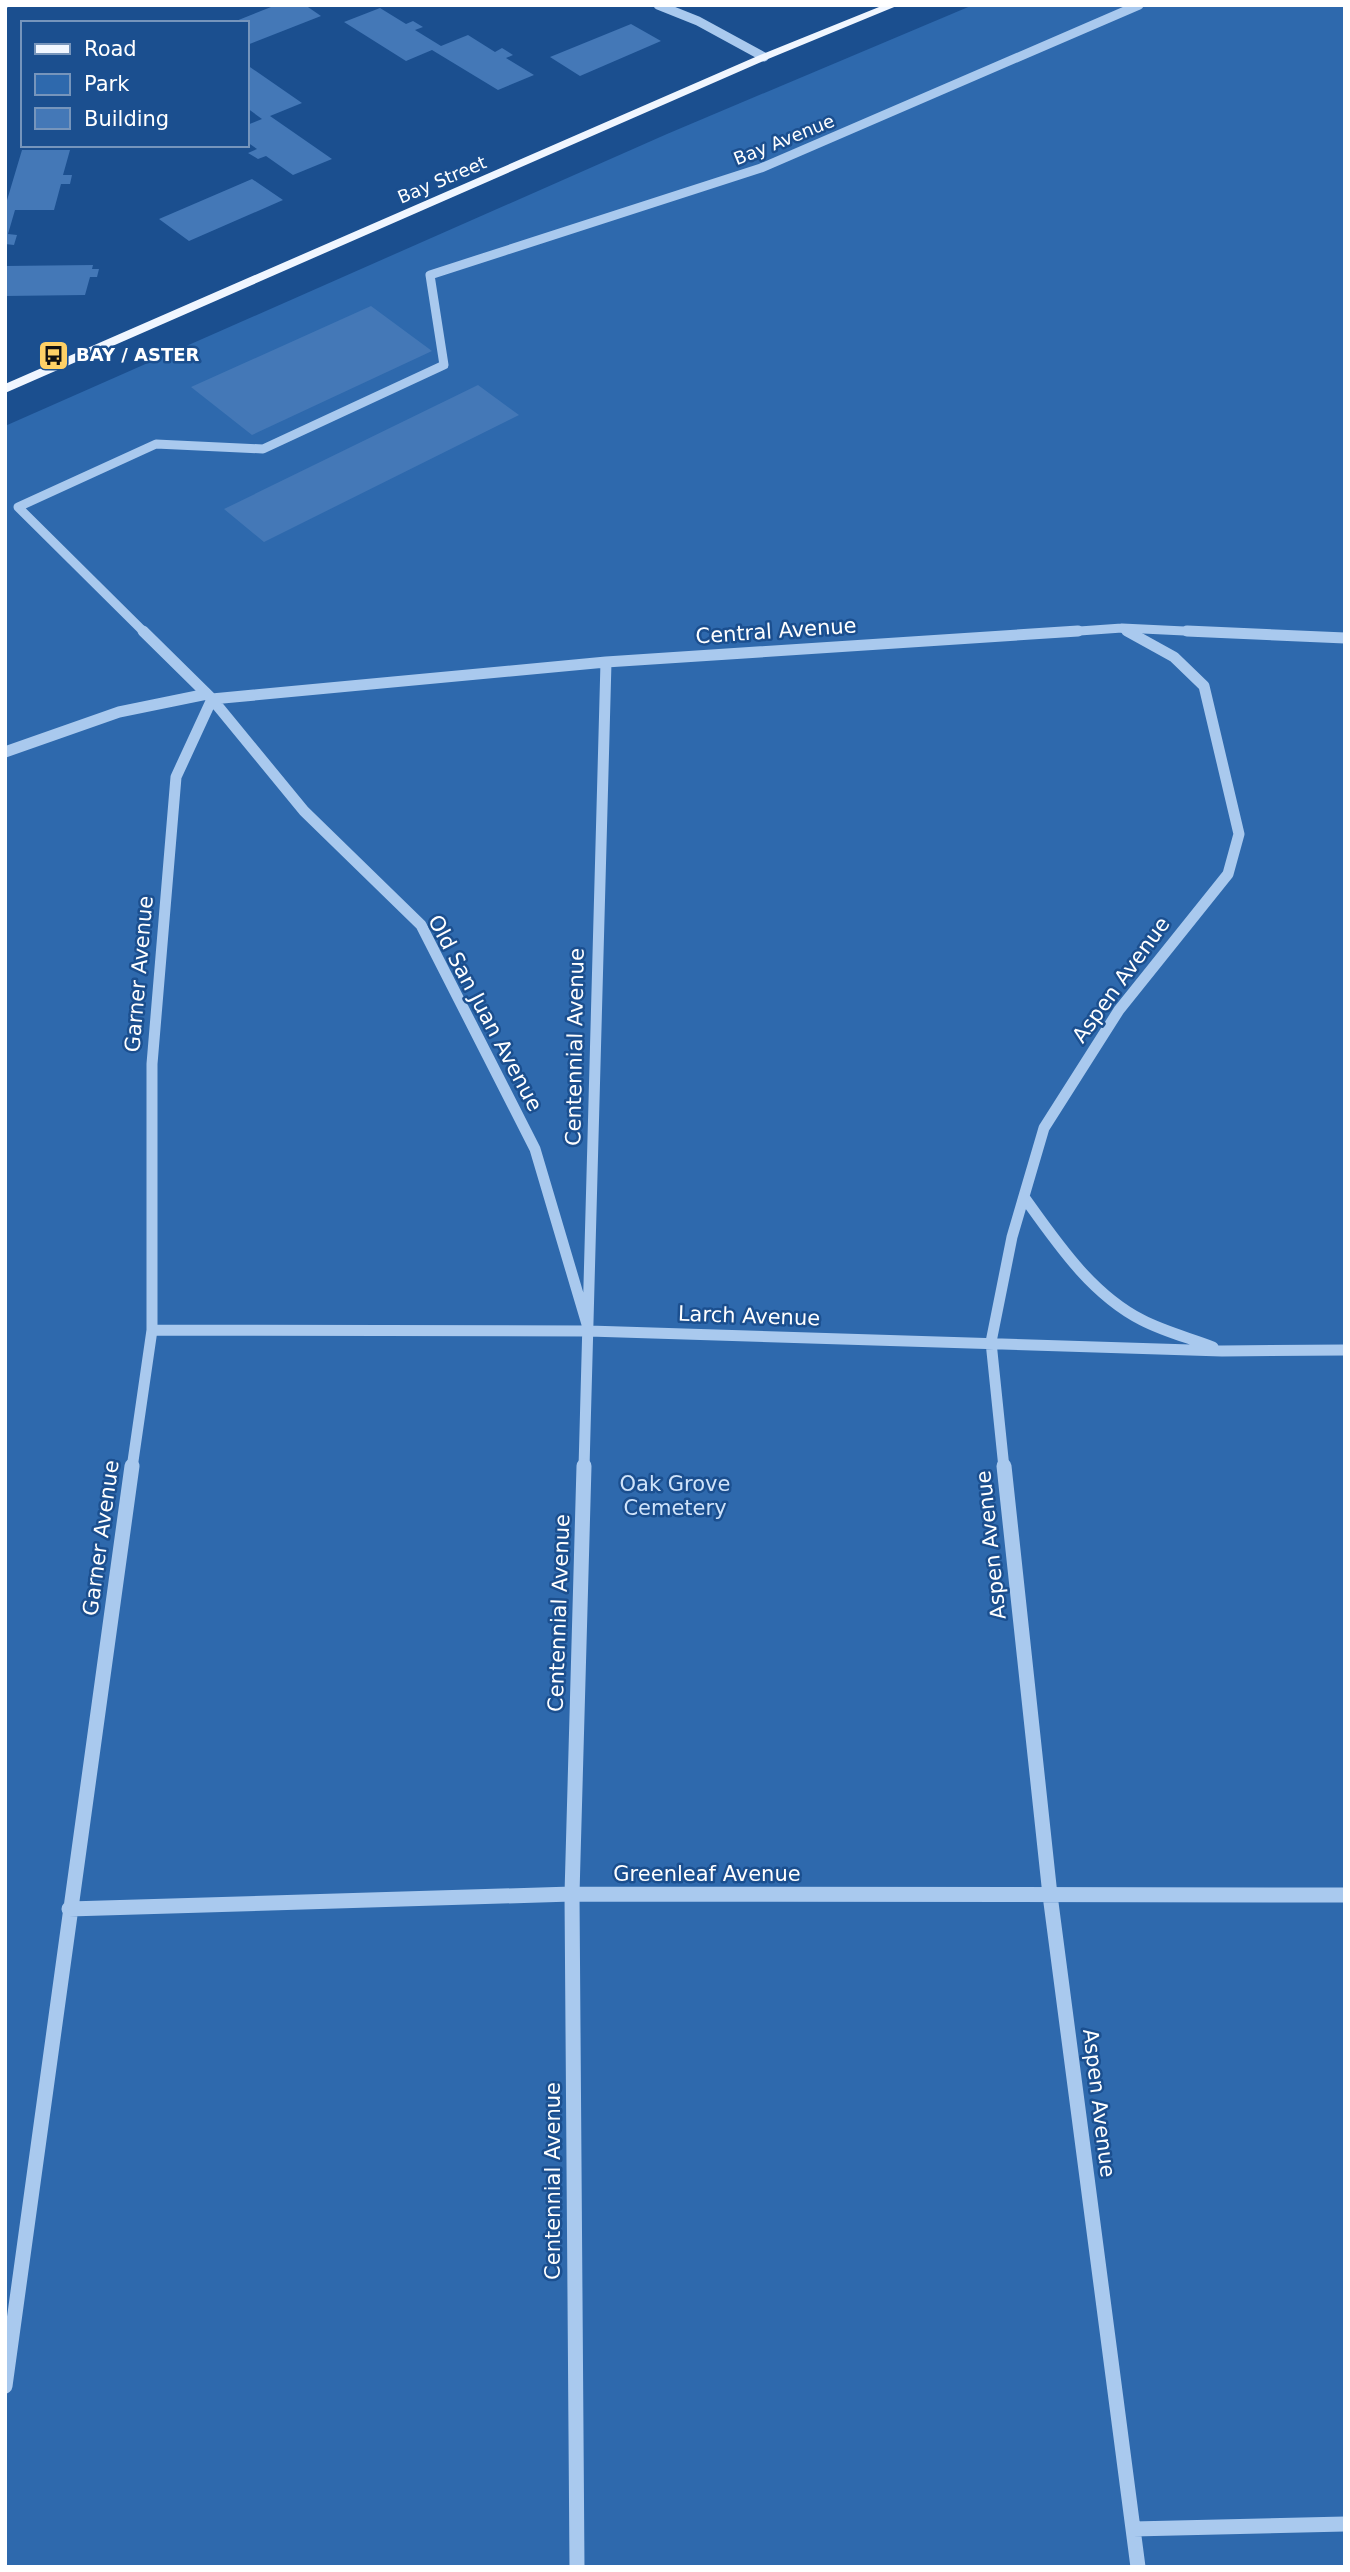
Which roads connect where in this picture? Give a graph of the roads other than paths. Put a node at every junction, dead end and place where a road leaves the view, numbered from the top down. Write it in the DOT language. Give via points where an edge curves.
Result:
graph roads {
  1 [pos="658,5"];
  2 [pos="894,5"];
  3 [pos="1139,5"];
  4 [pos="764,57"];
  5 [pos="430,275"];
  6 [pos="5,389"];
  7 [pos="1122,628"];
  8 [pos="1345,638"];
  9 [pos="606,662"];
  10 [pos="209,696"];
  11 [pos="5,752"];
  12 [pos="1024,1197"];
  13 [pos="152,1330"];
  14 [pos="589,1331"];
  15 [pos="991,1342"];
  16 [pos="1345,1350"];
  17 [pos="1222,1351"];
  18 [pos="572,1894"];
  19 [pos="1050,1895"];
  20 [pos="1345,1895"];
  21 [pos="69,1909"];
  22 [pos="5,2386"];
  23 [pos="1345,2524"];
  24 [pos="1133,2529"];
  25 [pos="576,2567"];
  26 [pos="1138,2567"];
  1 -- 4 [label="street"];
  2 -- 4 [label="main road, Bay Street"];
  3 -- 5 [label="street, Bay Avenue" via="761,168"];
  4 -- 6 [label="main road, Bay Street"];
  5 -- 10 [label="street, Old San Juan Avenue" via="444,365 263,449 156,444 18,507"];
  7 -- 8 [label="street, Central Avenue"];
  7 -- 9 [label="street, Central Avenue"];
  7 -- 12 [label="street, Aspen Avenue" via="1174,657 1204,686 1239,834 1227,874 1119,1010 1044,1128"];
  9 -- 10 [label="street, Central Avenue"];
  9 -- 14 [label="street, Centennial Avenue"];
  10 -- 11 [label="street, Central Avenue" via="119,712"];
  10 -- 13 [label="street, Garner Avenue" via="176,777 152,1064"];
  10 -- 14 [label="street, Old San Juan Avenue" via="304,811 421,925 535,1149"];
  12 -- 15 [label="street, Aspen Avenue"];
  12 -- 17 [label="street" via="1098,1290 1141,1320"];
  13 -- 14 [label="street, Larch Avenue"];
  13 -- 21 [label="street, Garner Avenue"];
  14 -- 15 [label="street, Larch Avenue"];
  14 -- 18 [label="street, Centennial Avenue"];
  15 -- 17 [label="street, Larch Avenue"];
  15 -- 19 [label="street, Aspen Avenue"];
  16 -- 17 [label="street, Larch Avenue"];
  18 -- 19 [label="lane, Greenleaf Avenue"];
  18 -- 21 [label="lane, Greenleaf Avenue"];
  18 -- 25 [label="street, Centennial Avenue"];
  19 -- 20 [label="lane, Greenleaf Avenue"];
  19 -- 24 [label="street, Aspen Avenue"];
  21 -- 22 [label="street, Garner Avenue"];
  23 -- 24 [label="street"];
  24 -- 26 [label="street, Aspen Avenue"];
}
